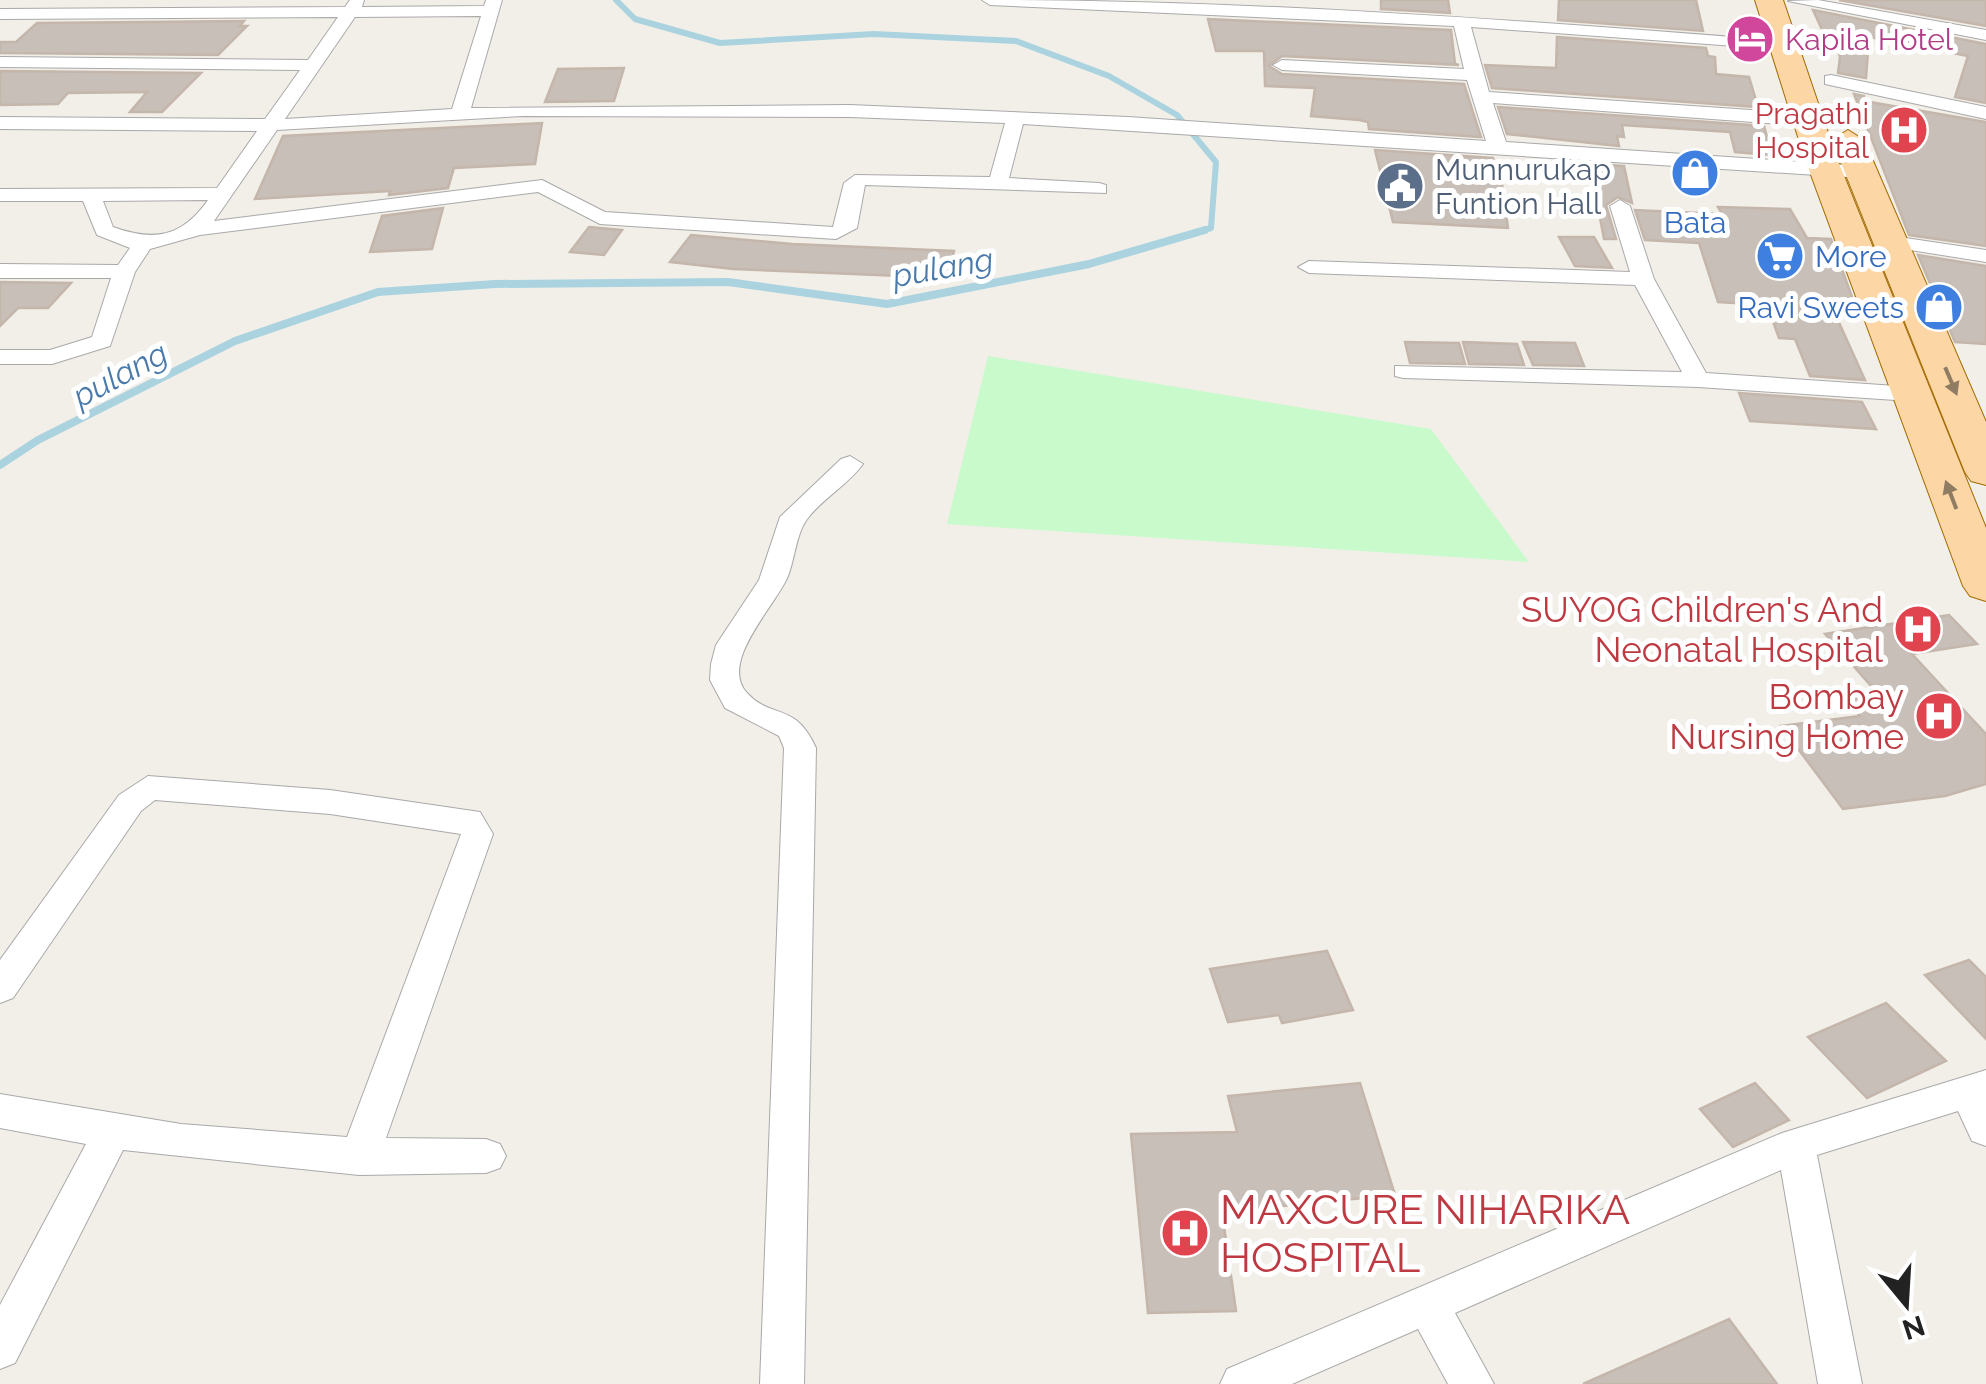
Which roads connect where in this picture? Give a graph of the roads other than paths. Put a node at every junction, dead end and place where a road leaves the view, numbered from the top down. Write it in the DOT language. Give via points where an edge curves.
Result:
graph roads {
  1 [pos="990,0"];
  2 [pos="1768,0"];
  3 [pos="1796,1"];
  4 [pos="1067,2"];
  5 [pos="1194,4"];
  6 [pos="493,6"];
  7 [pos="354,7"];
  8 [pos="1315,7"];
  9 [pos="0,14"];
  10 [pos="1461,20"];
  11 [pos="1986,34"];
  12 [pos="1784,46"];
  13 [pos="0,62"];
  14 [pos="314,65"];
  15 [pos="1282,65"];
  16 [pos="1474,75"];
  17 [pos="1831,80"];
  18 [pos="1480,97"];
  19 [pos="1986,113"];
  20 [pos="459,114"];
  21 [pos="1016,117"];
  22 [pos="1809,120"];
  23 [pos="0,123"];
  24 [pos="273,124"];
  25 [pos="1498,146"];
  26 [pos="1824,168"];
  27 [pos="1863,172"];
  28 [pos="998,183"];
  29 [pos="1099,189"];
  30 [pos="224,194"];
  31 [pos="0,195"];
  32 [pos="91,195"];
  33 [pos="1620,206"];
  34 [pos="198,230"];
  35 [pos="1892,242"];
  36 [pos="143,245"];
  37 [pos="1986,256"];
  38 [pos="1309,267"];
  39 [pos="0,271"];
  40 [pos="124,272"];
  41 [pos="1643,278"];
  42 [pos="0,357"];
  43 [pos="1403,371"];
  44 [pos="1698,380"];
  45 [pos="1912,394"];
  46 [pos="1983,459"];
  47 [pos="850,464"];
  48 [pos="1986,586"];
  49 [pos="0,988"];
  50 [pos="1977,1088"];
  51 [pos="1,1113"];
  52 [pos="1986,1129"];
  53 [pos="112,1134"];
  54 [pos="1796,1145"];
  55 [pos="486,1156"];
  56 [pos="359,1158"];
  57 [pos="1426,1302"];
  58 [pos="0,1348"];
  59 [pos="782,1384"];
  60 [pos="1242,1384"];
  61 [pos="1472,1384"];
  62 [pos="1840,1384"];
  1 -- 4 [label="street"];
  2 -- 12 [label="main road"];
  3 -- 11 [label="street"];
  3 -- 17 [label="main road"];
  4 -- 5 [label="street"];
  5 -- 8 [label="street"];
  6 -- 7 [label="street"];
  6 -- 20 [label="street"];
  7 -- 9 [label="street"];
  7 -- 14 [label="street"];
  8 -- 10 [label="street"];
  10 -- 12 [label="street" via="1530,20"];
  10 -- 16 [label="street"];
  12 -- 22 [label="main road"];
  13 -- 14 [label="street"];
  14 -- 24 [label="street"];
  15 -- 16 [label="street"];
  16 -- 18 [label="street"];
  17 -- 19 [label="street"];
  17 -- 27 [label="main road"];
  18 -- 22 [label="street"];
  18 -- 25 [label="street"];
  20 -- 21 [label="street" via="850,111"];
  20 -- 24 [label="street"];
  21 -- 25 [label="street"];
  21 -- 28 [label="street"];
  22 -- 26 [label="main road"];
  23 -- 24 [label="street"];
  24 -- 30 [label="street"];
  25 -- 26 [label="street"];
  26 -- 27 [label="street"];
  26 -- 45 [label="main road"];
  27 -- 35 [label="main road"];
  28 -- 29 [label="street"];
  28 -- 34 [label="street" via="862,179 854,182 847,228 836,233 600,218 542,186"];
  30 -- 32 [label="street"];
  30 -- 34 [label="street"];
  31 -- 32 [label="street"];
  32 -- 36 [label="street" via="104,230"];
  33 -- 41 [label="street"];
  34 -- 36 [label="street"];
  35 -- 37 [label="street"];
  35 -- 46 [label="main road, one-way"];
  36 -- 40 [label="street"];
  38 -- 41 [label="street"];
  39 -- 40 [label="street"];
  40 -- 42 [label="street" via="102,342 52,357"];
  41 -- 44 [label="street"];
  43 -- 44 [label="street"];
  44 -- 45 [label="street"];
  48 -- 45 [label="main road, one-way"];
  47 -- 59 [label="street" via="794,517 773,580 726,664 725,680 736,701 792,729 800,748"];
  49 -- 56 [label="street" via="148,788 469,820 477,834"];
  50 -- 52 [label="street"];
  50 -- 54 [label="street"];
  51 -- 53 [label="street"];
  53 -- 56 [label="street"];
  53 -- 58 [label="street"];
  54 -- 57 [label="street"];
  54 -- 62 [label="street"];
  55 -- 56 [label="street"];
  57 -- 60 [label="street"];
  57 -- 61 [label="street"];
}
